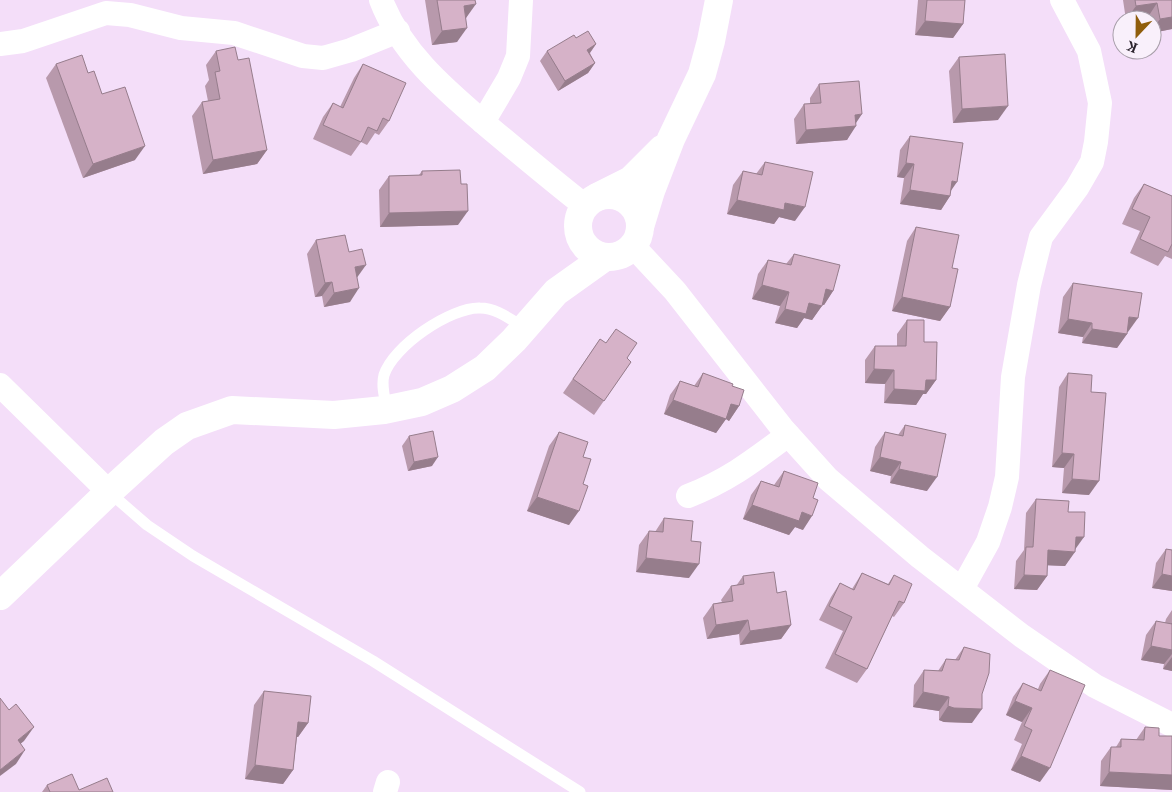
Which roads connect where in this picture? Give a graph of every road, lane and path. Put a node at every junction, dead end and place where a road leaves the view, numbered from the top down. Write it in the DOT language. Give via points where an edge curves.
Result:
graph roads {
  1 [pos="381,0"];
  2 [pos="521,0"];
  3 [pos="719,0"];
  4 [pos="1062,0"];
  5 [pos="398,31"];
  6 [pos="0,44"];
  7 [pos="483,122"];
  8 [pos="671,139"];
  9 [pos="591,202"];
  10 [pos="636,236"];
  11 [pos="581,240"];
  12 [pos="605,257"];
  13 [pos="556,292"];
  14 [pos="525,328"];
  15 [pos="0,385"];
  16 [pos="387,410"];
  17 [pos="788,435"];
  18 [pos="109,492"];
  19 [pos="688,496"];
  20 [pos="962,589"];
  21 [pos="0,596"];
  22 [pos="1172,725"];
  23 [pos="580,792"];
  1 -- 5 [label="street"];
  2 -- 7 [label="street" via="518,56"];
  3 -- 8 [label="street" via="702,74"];
  4 -- 20 [label="street" via="1089,51 1100,103 1096,142 1092,162 1041,237 1013,378 1007,477 988,542"];
  5 -- 6 [label="street" via="323,58 303,56 234,33 181,28 106,12 23,41"];
  5 -- 7 [label="street" via="412,53 442,87"];
  7 -- 9 [label="street"];
  8 -- 9 [label="street" via="631,180"];
  8 -- 10 [label="street"];
  9 -- 10 [label="street" via="617,196 627,200 639,216"];
  9 -- 11 [label="street" via="578,220"];
  10 -- 12 [label="street" via="616,256"];
  10 -- 17 [label="street"];
  11 -- 12 [label="street" via="596,254"];
  11 -- 13 [label="street"];
  12 -- 13 [label="street"];
  13 -- 14 [label="street"];
  14 -- 16 [label="street" via="484,368 452,389 422,402"];
  14 -- 16 [label="lane" via="497,311 481,308 461,310 402,346 384,375"];
  15 -- 18 [label="street"];
  16 -- 18 [label="street" via="334,415 232,410 213,415 187,426 164,442"];
  17 -- 19 [label="street" via="724,481"];
  17 -- 20 [label="street" via="828,479"];
  18 -- 21 [label="street"];
  18 -- 23 [label="lane" via="147,526 193,556 373,660"];
  20 -- 22 [label="street" via="1022,636 1095,686"];
}
